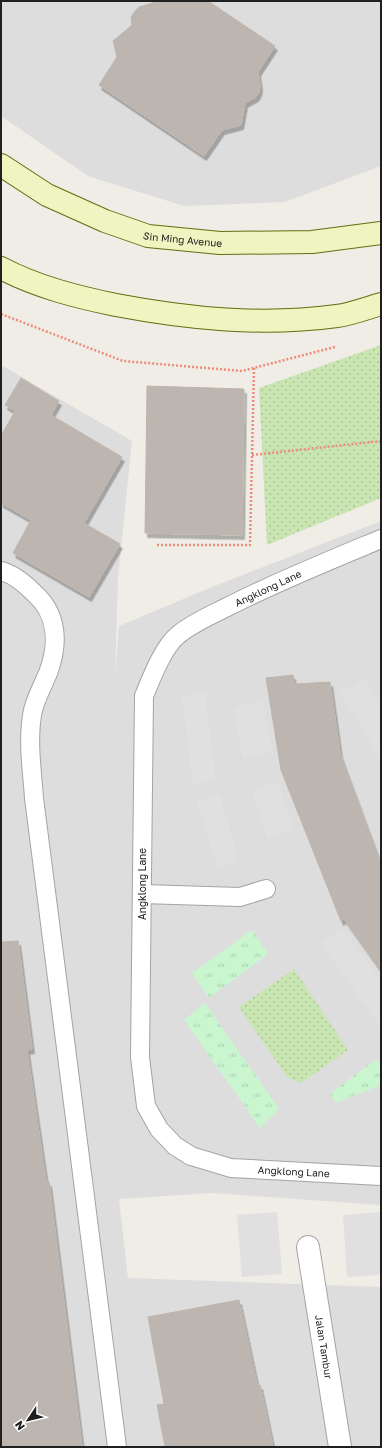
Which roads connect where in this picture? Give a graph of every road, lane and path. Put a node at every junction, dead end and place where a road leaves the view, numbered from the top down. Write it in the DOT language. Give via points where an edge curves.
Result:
graph roads {
  1 [pos="1,165"];
  2 [pos="381,233"];
  3 [pos="1,268"];
  4 [pos="381,304"];
  5 [pos="1,314"];
  6 [pos="341,345"];
  7 [pos="254,368"];
  8 [pos="381,441"];
  9 [pos="252,455"];
  10 [pos="381,539"];
  11 [pos="157,545"];
  12 [pos="1,571"];
  13 [pos="266,889"];
  14 [pos="142,894"];
  15 [pos="381,1176"];
  16 [pos="308,1247"];
  17 [pos="117,1447"];
  18 [pos="340,1447"];
  1 -- 2 [label="main road, Sin Ming Avenue" via="47,195 104,221 148,236 228,243 312,242"];
  3 -- 4 [label="main road" via="21,278 84,298 158,313 235,321 338,316"];
  5 -- 7 [label="path" via="123,361 242,371"];
  6 -- 7 [label="path"];
  7 -- 9 [label="path"];
  8 -- 9 [label="path"];
  9 -- 11 [label="path" via="250,545"];
  10 -- 14 [label="lane, Angklong Lane" via="201,620 177,636 161,658 144,696"];
  12 -- 17 [label="lane" via="25,584 42,600 51,615 56,634 54,654 34,708 30,731 31,762"];
  13 -- 14 [label="lane" via="240,897"];
  14 -- 15 [label="lane, Angklong Lane" via="140,1057 146,1106 159,1129 175,1146 191,1156 231,1168"];
  16 -- 18 [label="street, Jalan Tambur"];
}
